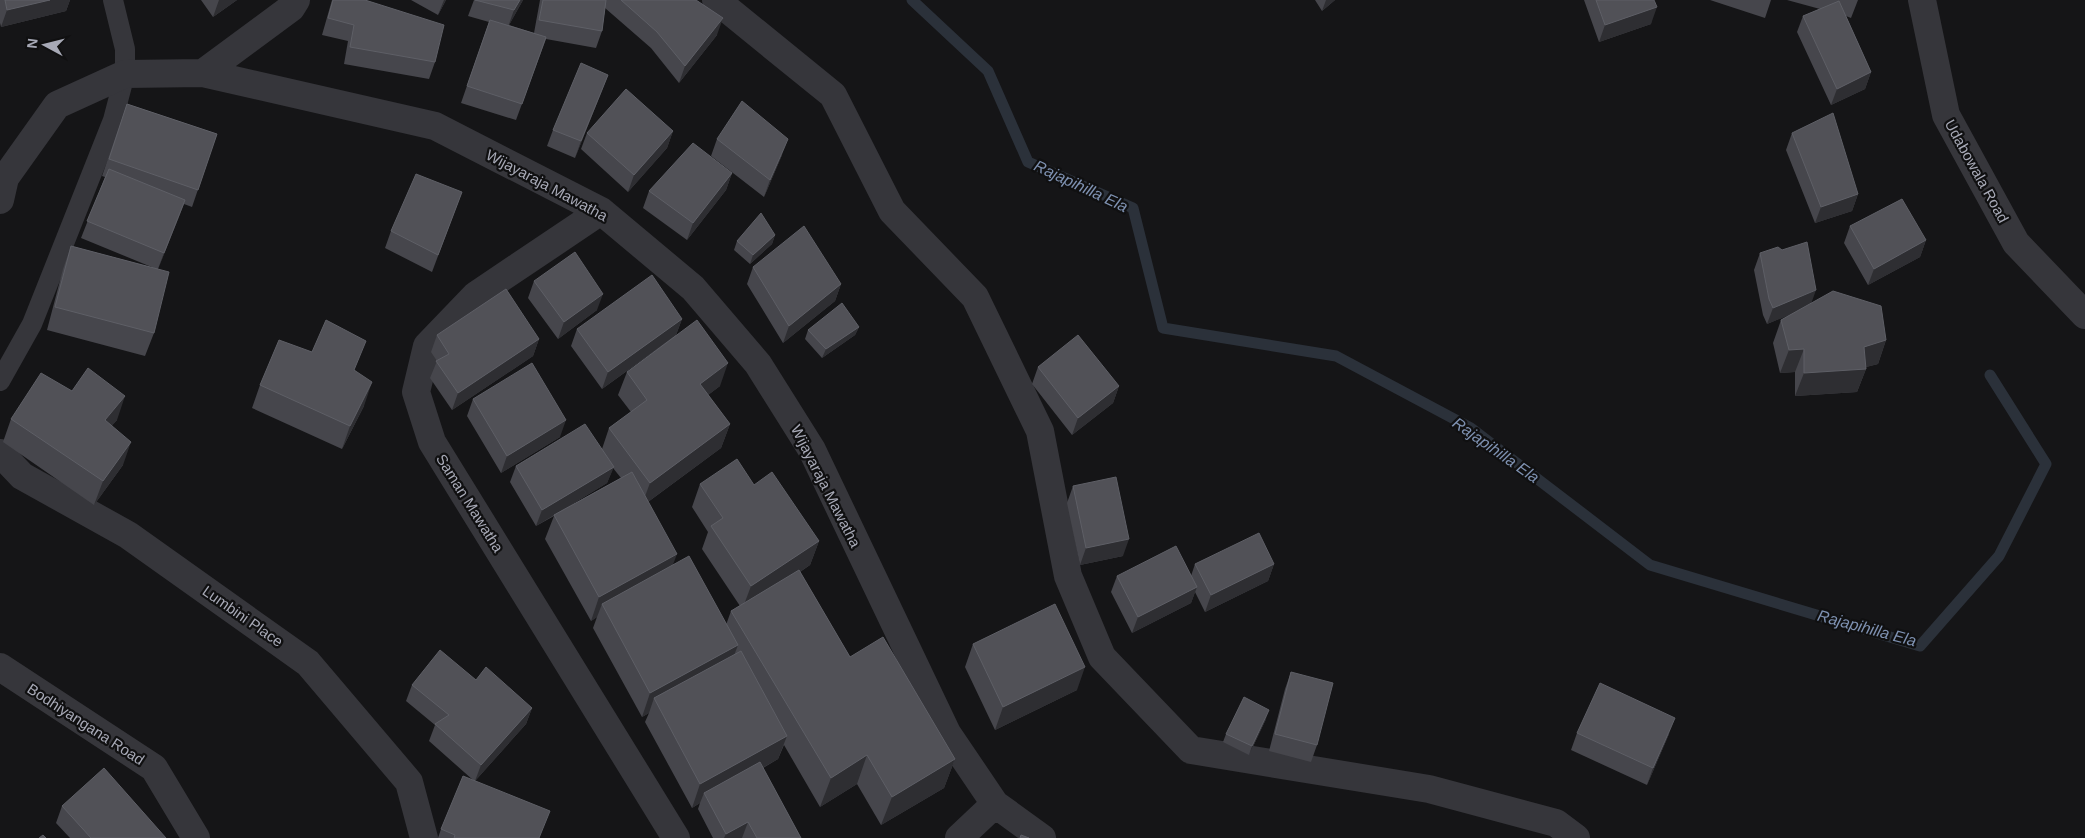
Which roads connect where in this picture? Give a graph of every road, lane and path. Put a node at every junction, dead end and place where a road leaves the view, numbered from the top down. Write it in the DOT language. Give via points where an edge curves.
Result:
graph roads {
  1 [pos="113,0"];
  2 [pos="296,0"];
  3 [pos="716,0"];
  4 [pos="1922,0"];
  5 [pos="203,73"];
  6 [pos="124,74"];
  7 [pos="0,200"];
  8 [pos="601,210"];
  9 [pos="2085,315"];
  10 [pos="0,381"];
  11 [pos="0,453"];
  12 [pos="0,667"];
  13 [pos="995,804"];
  14 [pos="196,838"];
  15 [pos="424,838"];
  16 [pos="676,838"];
  17 [pos="959,838"];
  18 [pos="1042,838"];
  19 [pos="1576,838"];
  1 -- 6 [label="lane" via="125,49"];
  2 -- 5 [label="street" via="291,8"];
  3 -- 19 [label="street" via="833,95 892,211 975,297 1040,431 1068,576 1102,657 1191,750 1429,789 1556,824"];
  4 -- 9 [label="street, Udabowala Road" via="1946,115 2016,243"];
  5 -- 6 [label="street, Wijayaraja Mawatha"];
  5 -- 8 [label="street, Wijayaraja Mawatha" via="435,126"];
  6 -- 7 [label="street, Wijayaraja Mawatha" via="56,105 5,178"];
  6 -- 10 [label="lane" via="113,120 32,324"];
  8 -- 13 [label="street, Wijayaraja Mawatha" via="693,288 758,364 812,450 947,733"];
  8 -- 16 [label="street, Saman Mawatha" via="476,295 427,346 416,392 432,442"];
  11 -- 15 [label="street, Lumbini Place" via="22,476 128,535 308,662 409,782"];
  12 -- 14 [label="street, Bodhiyangana Road" via="154,768"];
  13 -- 17 [label="street"];
  13 -- 18 [label="street, Wijayaraja Mawatha"];
}
